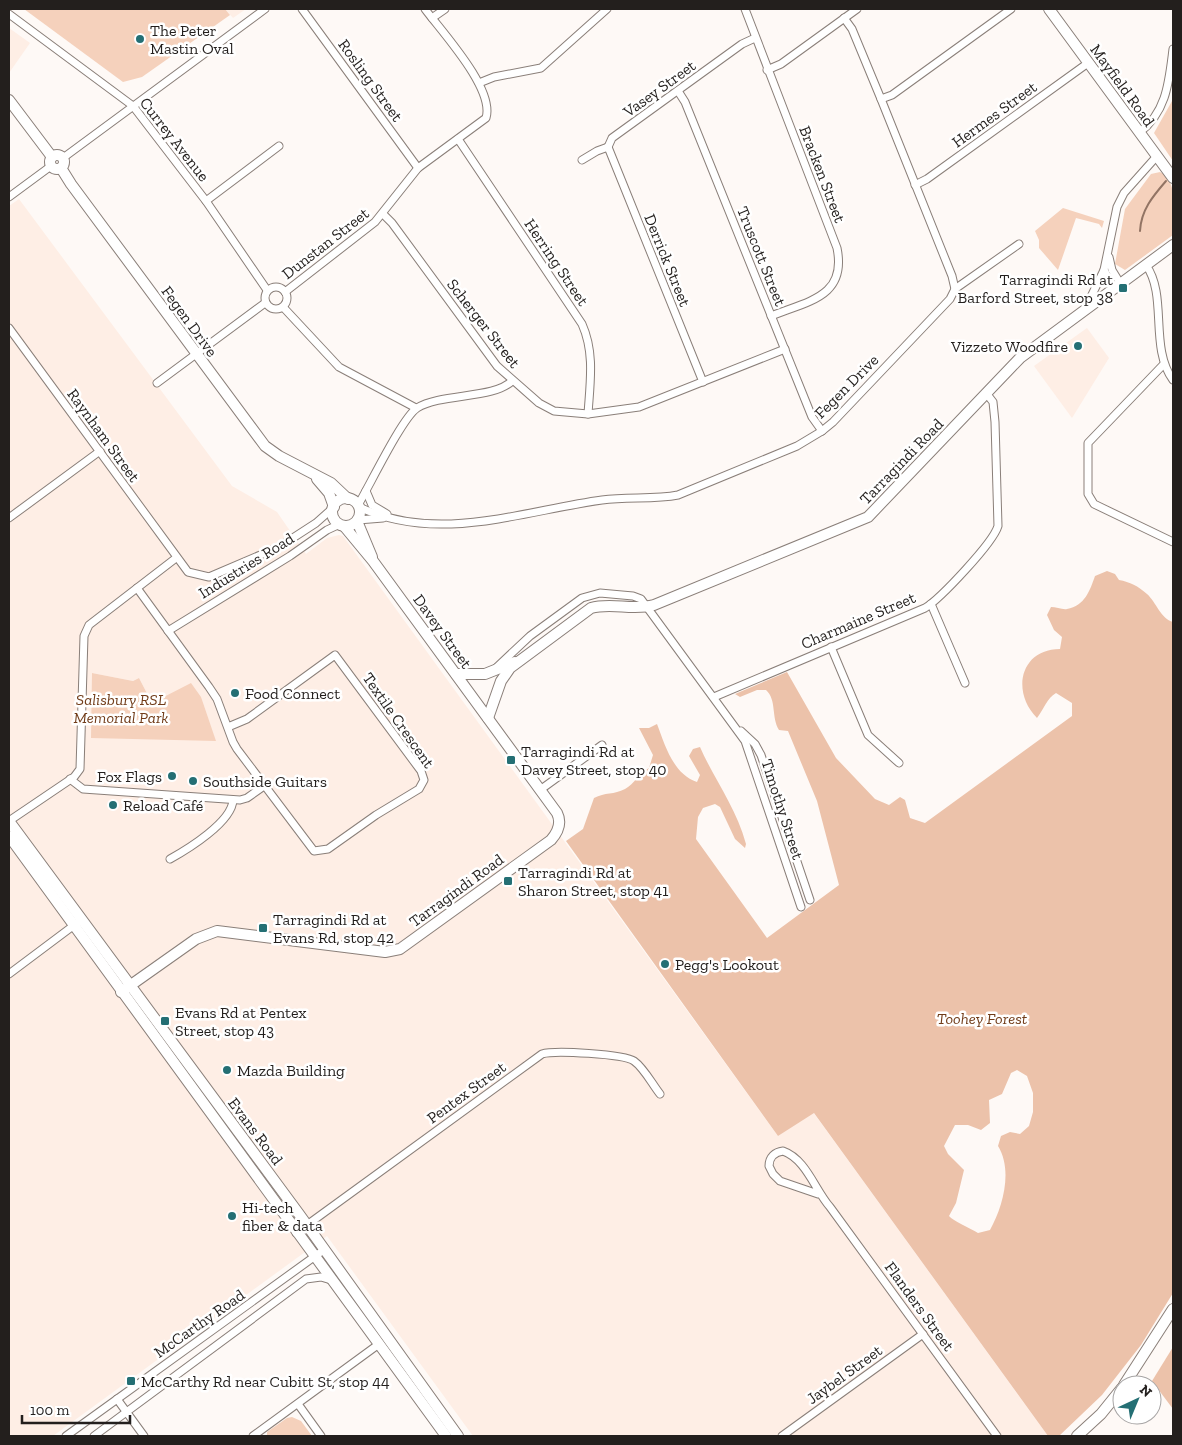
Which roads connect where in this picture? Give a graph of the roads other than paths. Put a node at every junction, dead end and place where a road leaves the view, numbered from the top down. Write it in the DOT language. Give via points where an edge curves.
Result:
graph roads {
  1 [pos="265,9"];
  2 [pos="302,9"];
  3 [pos="425,9"];
  4 [pos="445,9"];
  5 [pos="607,9"];
  6 [pos="744,9"];
  7 [pos="856,9"];
  8 [pos="1011,9"];
  9 [pos="1049,9"];
  10 [pos="9,14"];
  11 [pos="432,18"];
  12 [pos="844,18"];
  13 [pos="754,38"];
  14 [pos="1173,49"];
  15 [pos="1088,63"];
  16 [pos="768,70"];
  17 [pos="479,83"];
  18 [pos="678,91"];
  19 [pos="881,99"];
  20 [pos="9,100"];
  21 [pos="133,106"];
  22 [pos="1140,133"];
  23 [pos="458,139"];
  24 [pos="279,146"];
  25 [pos="608,148"];
  26 [pos="1156,156"];
  27 [pos="582,160"];
  28 [pos="57,162"];
  29 [pos="418,168"];
  30 [pos="1173,178"];
  31 [pos="915,185"];
  32 [pos="9,197"];
  33 [pos="206,201"];
  34 [pos="383,214"];
  35 [pos="1019,244"];
  36 [pos="1173,245"];
  37 [pos="1109,254"];
  38 [pos="1146,265"];
  39 [pos="1104,270"];
  40 [pos="1117,286"];
  41 [pos="955,289"];
  42 [pos="267,290"];
  43 [pos="285,292"];
  44 [pos="265,303"];
  45 [pos="283,307"];
  46 [pos="1084,310"];
  47 [pos="771,316"];
  48 [pos="9,328"];
  49 [pos="785,349"];
  50 [pos="197,355"];
  51 [pos="1164,364"];
  52 [pos="1173,380"];
  53 [pos="512,381"];
  54 [pos="703,382"];
  55 [pos="157,384"];
  56 [pos="986,393"];
  57 [pos="416,408"];
  58 [pos="588,414"];
  59 [pos="822,431"];
  60 [pos="100,451"];
  61 [pos="311,473"];
  62 [pos="366,491"];
  63 [pos="348,498"];
  64 [pos="359,506"];
  65 [pos="333,507"];
  66 [pos="9,518"];
  67 [pos="391,518"];
  68 [pos="357,520"];
  69 [pos="342,525"];
  70 [pos="1173,542"];
  71 [pos="176,558"];
  72 [pos="373,561"];
  73 [pos="137,588"];
  74 [pos="931,604"];
  75 [pos="646,607"];
  76 [pos="168,631"];
  77 [pos="831,647"];
  78 [pos="518,660"];
  79 [pos="490,672"];
  80 [pos="456,674"];
  81 [pos="965,683"];
  82 [pos="499,687"];
  83 [pos="714,697"];
  84 [pos="488,718"];
  85 [pos="732,722"];
  86 [pos="228,727"];
  87 [pos="602,745"];
  88 [pos="898,763"];
  89 [pos="70,779"];
  90 [pos="264,786"];
  91 [pos="540,790"];
  92 [pos="233,800"];
  93 [pos="9,821"];
  94 [pos="9,836"];
  95 [pos="170,859"];
  96 [pos="810,900"];
  97 [pos="801,907"];
  98 [pos="78,923"];
  99 [pos="9,974"];
  100 [pos="131,986"];
  101 [pos="121,992"];
  102 [pos="660,1094"];
  103 [pos="818,1194"];
  104 [pos="307,1225"];
  105 [pos="296,1233"];
  106 [pos="325,1250"];
  107 [pos="314,1257"];
  108 [pos="331,1280"];
  109 [pos="1173,1309"];
  110 [pos="923,1334"];
  111 [pos="379,1344"];
  112 [pos="1130,1375"];
  113 [pos="117,1399"];
  114 [pos="1112,1400"];
  115 [pos="298,1404"];
  116 [pos="127,1412"];
  117 [pos="258,1435"];
  118 [pos="66,1436"];
  119 [pos="94,1436"];
  120 [pos="144,1436"];
  121 [pos="321,1436"];
  122 [pos="446,1436"];
  123 [pos="458,1436"];
  124 [pos="782,1436"];
  125 [pos="997,1436"];
  126 [pos="1077,1436"];
  1 -- 21 [label="street"];
  2 -- 29 [label="street, Rosling Street"];
  3 -- 11 [label="street"];
  4 -- 11 [label="street"];
  5 -- 17 [label="street" via="541,68 494,76"];
  6 -- 13 [label="street, Bracken Street"];
  7 -- 12 [label="street"];
  8 -- 19 [label="street" via="892,95"];
  9 -- 15 [label="street, Mayfield Road"];
  10 -- 21 [label="street, Currey Avenue"];
  11 -- 17 [label="street"];
  12 -- 16 [label="street"];
  12 -- 19 [label="street" via="852,29"];
  13 -- 16 [label="street, Bracken Street"];
  13 -- 18 [label="street, Vasey Street"];
  14 -- 22 [label="street" via="1166,96 1152,123"];
  15 -- 22 [label="street, Mayfield Road"];
  15 -- 31 [label="street, Hermes Street"];
  16 -- 47 [label="street, Bracken Street" via="837,248 840,265 836,281 826,294"];
  17 -- 23 [label="street, Dunstan Street" via="487,105 486,118"];
  18 -- 25 [label="street, Vasey Street" via="612,138"];
  18 -- 47 [label="street, Truscott Street"];
  19 -- 31 [label="street"];
  20 -- 28 [label="street, Fegen Drive"];
  21 -- 28 [label="street"];
  21 -- 33 [label="street, Currey Avenue"];
  22 -- 26 [label="street, Mayfield Road"];
  23 -- 29 [label="street, Dunstan Street"];
  23 -- 58 [label="street, Herring Street" via="582,324 588,338 591,361"];
  24 -- 33 [label="street"];
  25 -- 27 [label="street, Vasey Street"];
  25 -- 54 [label="street, Derrick Street"];
  26 -- 30 [label="street, Mayfield Road"];
  26 -- 37 [label="street" via="1119,201"];
  28 -- 32 [label="street"];
  28 -- 50 [label="street, Fegen Drive"];
  29 -- 34 [label="street, Dunstan Street"];
  31 -- 41 [label="street"];
  33 -- 42 [label="street, Currey Avenue"];
  34 -- 43 [label="street, Dunstan Street" via="367,230"];
  34 -- 53 [label="street, Scherger Street" via="497,366"];
  35 -- 41 [label="street, Fegen Drive"];
  36 -- 38 [label="street, Tarragindi Road"];
  37 -- 39 [label="street"];
  37 -- 40 [label="street"];
  38 -- 40 [label="street, Tarragindi Road"];
  38 -- 51 [label="street" via="1153,278"];
  39 -- 40 [label="street"];
  39 -- 46 [label="street"];
  40 -- 46 [label="street, Tarragindi Road"];
  41 -- 59 [label="street, Fegen Drive" via="943,306"];
  42 -- 43 [label="street" via="275,287"];
  42 -- 44 [label="street"];
  43 -- 45 [label="street" via="287,300"];
  44 -- 45 [label="street" via="274,310"];
  44 -- 50 [label="street"];
  45 -- 57 [label="street" via="339,366"];
  46 -- 56 [label="street, Tarragindi Road" via="1020,358"];
  47 -- 49 [label="street, Truscott Street"];
  48 -- 60 [label="street, Raynham Street"];
  49 -- 54 [label="street, Scherger Street"];
  49 -- 59 [label="street, Truscott Street" via="812,417"];
  50 -- 55 [label="street"];
  50 -- 61 [label="street, Fegen Drive" via="265,446"];
  51 -- 52 [label="street"];
  51 -- 70 [label="street" via="1089,442 1088,494 1094,504"];
  53 -- 57 [label="street" via="502,388"];
  53 -- 58 [label="street, Scherger Street" via="546,408 562,413"];
  54 -- 58 [label="street, Scherger Street" via="640,407"];
  56 -- 74 [label="street, Charmaine Street" via="993,402 996,422 998,526 992,540"];
  56 -- 75 [label="street, Tarragindi Road" via="868,517"];
  57 -- 62 [label="street" via="404,423"];
  59 -- 67 [label="street, Fegen Drive" via="797,446 672,496 601,500 459,525"];
  60 -- 66 [label="street"];
  60 -- 71 [label="street, Raynham Street"];
  61 -- 63 [label="street, Fegen Drive" via="331,483"];
  61 -- 65 [label="street, Fegen Drive" via="329,492"];
  62 -- 64 [label="street"];
  62 -- 67 [label="street" via="372,505"];
  63 -- 64 [label="street"];
  63 -- 65 [label="street" via="339,500"];
  64 -- 67 [label="street, Fegen Drive"];
  64 -- 68 [label="street"];
  65 -- 69 [label="street" via="334,518"];
  65 -- 71 [label="street, Industries Road" via="284,545 218,574 205,577 188,572"];
  67 -- 68 [label="street, Fegen Drive"];
  68 -- 69 [label="street" via="350,525"];
  68 -- 72 [label="street, Davey Street"];
  69 -- 72 [label="street, Davey Street"];
  69 -- 76 [label="street, Industries Road" via="329,528 290,556"];
  71 -- 73 [label="street"];
  72 -- 80 [label="street, Davey Street"];
  73 -- 76 [label="street"];
  73 -- 89 [label="street" via="86,630 82,765"];
  74 -- 77 [label="street, Charmaine Street"];
  74 -- 81 [label="street"];
  75 -- 78 [label="street, Tarragindi Road" via="590,608"];
  75 -- 79 [label="street" via="633,596 588,595 530,636"];
  75 -- 83 [label="street, Timothy Street"];
  76 -- 86 [label="street" via="209,687"];
  77 -- 83 [label="street, Charmaine Street"];
  77 -- 88 [label="street" via="868,735"];
  78 -- 79 [label="street, Tarragindi Road"];
  78 -- 82 [label="street, Tarragindi Road"];
  79 -- 80 [label="street, Tarragindi Road"];
  79 -- 82 [label="street"];
  80 -- 84 [label="street, Davey Street"];
  82 -- 84 [label="street, Tarragindi Road"];
  83 -- 85 [label="street, Timothy Street"];
  84 -- 91 [label="street, Tarragindi Road"];
  85 -- 96 [label="street, Timothy Street" via="759,751"];
  85 -- 97 [label="street, Timothy Street" via="749,751"];
  86 -- 90 [label="street" via="237,749"];
  86 -- 90 [label="street, Textile Crescent" via="247,719 335,655 421,771 424,780 419,789 319,852 311,848"];
  87 -- 91 [label="street"];
  89 -- 92 [label="street" via="89,789"];
  89 -- 93 [label="street"];
  90 -- 92 [label="street" via="247,798"];
  91 -- 100 [label="street, Tarragindi Road" via="559,817 554,837 400,949 385,952 217,931 196,939"];
  92 -- 95 [label="street" via="231,812 224,820"];
  93 -- 98 [label="street, Evans Road"];
  94 -- 98 [label="street, Evans Road"];
  98 -- 99 [label="street"];
  98 -- 100 [label="street, Evans Road"];
  98 -- 101 [label="street, Evans Road"];
  100 -- 101 [label="street, Tarragindi Road"];
  100 -- 104 [label="street, Evans Road"];
  101 -- 105 [label="street, Evans Road"];
  102 -- 104 [label="street, Pentex Street" via="638,1064 626,1058 557,1052 542,1054"];
  103 -- 103 [label="street, Flanders Street" via="776,1178 769,1166 771,1158 779,1152 789,1153 809,1174"];
  103 -- 110 [label="street, Flanders Street"];
  104 -- 105 [label="street, Pentex Street"];
  104 -- 106 [label="street, Evans Road"];
  105 -- 107 [label="street, Evans Road"];
  106 -- 107 [label="street, McCarthy Road"];
  106 -- 123 [label="street, Evans Road"];
  107 -- 108 [label="street, Evans Road"];
  107 -- 113 [label="street, McCarthy Road"];
  108 -- 111 [label="street, Evans Road"];
  108 -- 116 [label="street, McCarthy Road" via="321,1277 306,1279"];
  109 -- 112 [label="street"];
  110 -- 124 [label="street, Jaybel Street"];
  110 -- 125 [label="street, Flanders Street"];
  111 -- 115 [label="street"];
  111 -- 122 [label="street, Evans Road"];
  113 -- 116 [label="street"];
  113 -- 118 [label="street, McCarthy Road"];
  114 -- 126 [label="street"];
  115 -- 117 [label="street"];
  115 -- 121 [label="street"];
  116 -- 119 [label="street, McCarthy Road"];
  116 -- 120 [label="street"];
}
